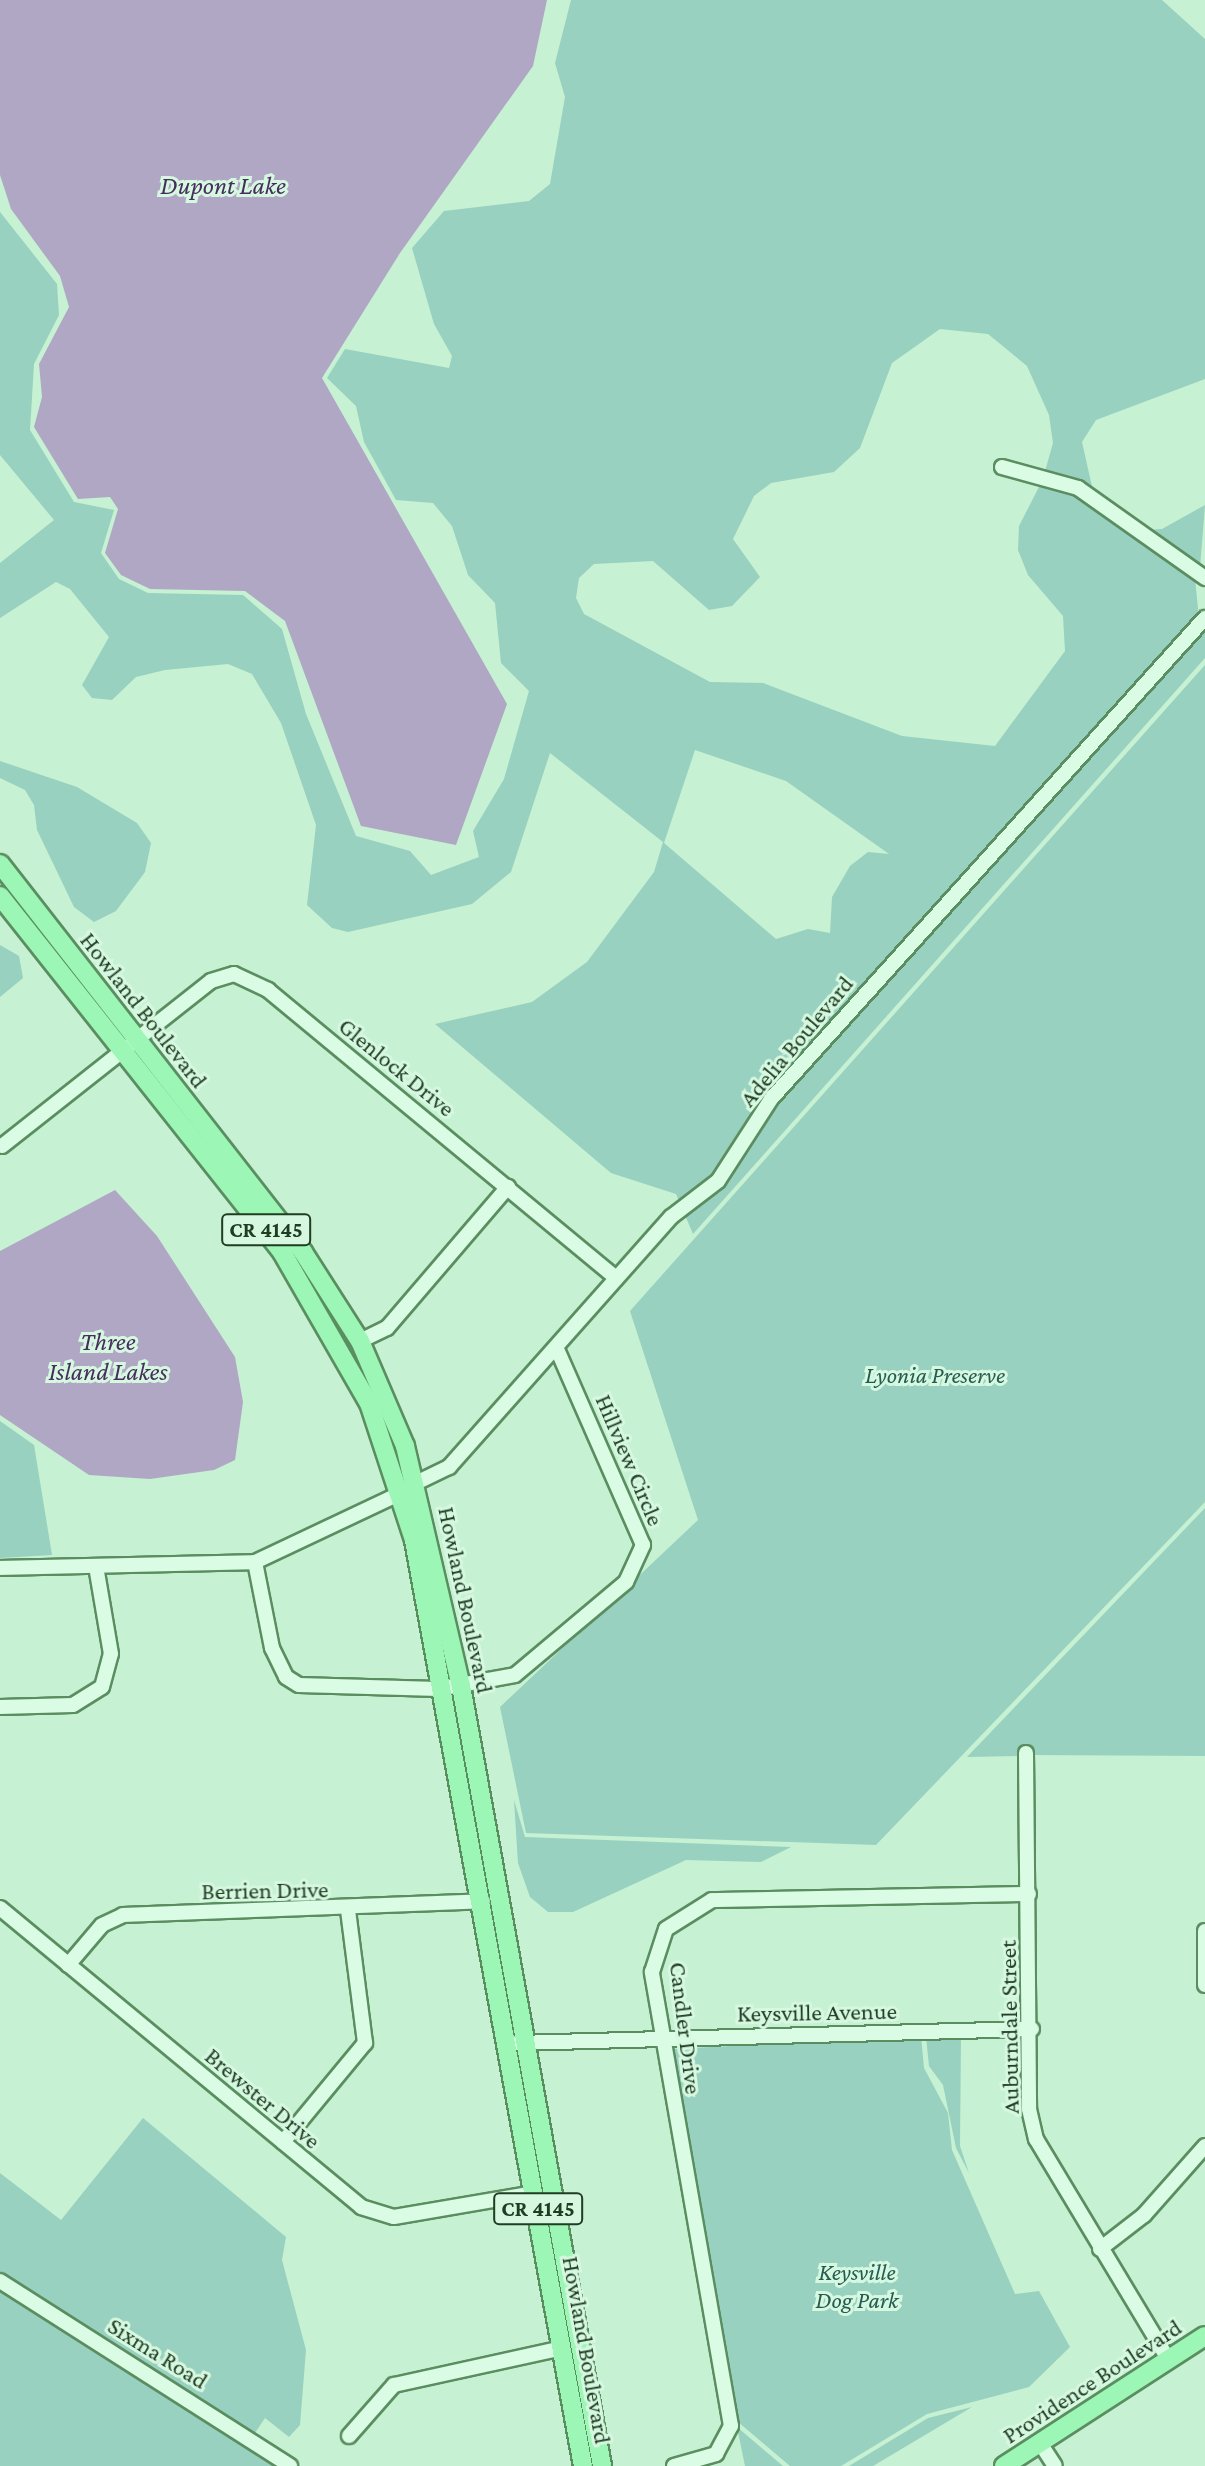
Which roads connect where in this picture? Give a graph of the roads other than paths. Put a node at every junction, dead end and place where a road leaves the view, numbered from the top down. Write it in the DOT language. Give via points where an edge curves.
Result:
graph roads {
  1 [pos="1002,467"];
  2 [pos="1205,578"];
  3 [pos="1205,618"];
  4 [pos="0,864"];
  5 [pos="0,896"];
  6 [pos="129,1044"];
  7 [pos="2,1146"];
  8 [pos="508,1187"];
  9 [pos="616,1278"];
  10 [pos="360,1341"];
  11 [pos="556,1347"];
  12 [pos="409,1488"];
  13 [pos="255,1562"];
  14 [pos="96,1566"];
  15 [pos="0,1568"];
  16 [pos="452,1687"];
  17 [pos="0,1707"];
  18 [pos="1026,1753"];
  19 [pos="1029,1894"];
  20 [pos="483,1901"];
  21 [pos="0,1908"];
  22 [pos="348,1910"];
  23 [pos="1205,1931"];
  24 [pos="68,1965"];
  25 [pos="1205,1985"];
  26 [pos="1032,2029"];
  27 [pos="662,2039"];
  28 [pos="516,2043"];
  29 [pos="283,2142"];
  30 [pos="1205,2146"];
  31 [pos="535,2193"];
  32 [pos="1100,2249"];
  33 [pos="0,2281"];
  34 [pos="1205,2336"];
  35 [pos="562,2348"];
  36 [pos="1168,2359"];
  37 [pos="349,2436"];
  38 [pos="1040,2443"];
  39 [pos="290,2466"];
  40 [pos="583,2466"];
  41 [pos="602,2466"];
  42 [pos="674,2466"];
  43 [pos="1004,2466"];
  44 [pos="1055,2466"];
  1 -- 2 [label="street" via="1078,488"];
  3 -- 9 [label="street, Adelia Boulevard" via="771,1099 718,1181 671,1217"];
  4 -- 6 [label="main road, Howland Boulevard / CR 4145"];
  5 -- 6 [label="main road, Howland Boulevard / CR 4145"];
  6 -- 7 [label="street, Glenlock Drive"];
  6 -- 8 [label="street, Glenlock Drive" via="211,981 250,978"];
  6 -- 10 [label="main road, Howland Boulevard / CR 4145" via="303,1252"];
  6 -- 12 [label="main road, Howland Boulevard / CR 4145" via="295,1270 369,1403 392,1466"];
  8 -- 9 [label="street, Glenlock Drive"];
  8 -- 10 [label="street" via="387,1328"];
  9 -- 11 [label="street, Adelia Boulevard"];
  10 -- 12 [label="main road, Howland Boulevard / CR 4145"];
  11 -- 12 [label="street, Adelia Boulevard" via="449,1467"];
  11 -- 16 [label="street, Hillview Circle" via="639,1526 640,1563 515,1675"];
  12 -- 13 [label="street"];
  12 -- 16 [label="main road, Howland Boulevard / CR 4145"];
  13 -- 14 [label="street"];
  13 -- 16 [label="street, Hillview Circle" via="272,1648 286,1677 299,1685"];
  14 -- 15 [label="street"];
  14 -- 17 [label="street" via="111,1654 102,1687 73,1705"];
  16 -- 20 [label="main road, Howland Boulevard / CR 4145"];
  16 -- 28 [label="main road, Howland Boulevard / CR 4145"];
  18 -- 19 [label="street, Auburndale Street"];
  19 -- 26 [label="street, Auburndale Street"];
  19 -- 27 [label="street, Candler Drive" via="712,1900 690,1908 656,1949"];
  20 -- 22 [label="street, Berrien Drive"];
  20 -- 28 [label="main road, Howland Boulevard / CR 4145"];
  21 -- 24 [label="street, Brewster Drive"];
  22 -- 24 [label="street, Berrien Drive" via="123,1915 102,1925"];
  22 -- 29 [label="street" via="365,2043"];
  23 -- 25 [label="street"];
  24 -- 29 [label="street, Brewster Drive"];
  26 -- 27 [label="street, Keysville Avenue"];
  26 -- 32 [label="street, Auburndale Street" via="1036,2139"];
  27 -- 28 [label="street, Keysville Avenue"];
  27 -- 42 [label="street, Candler Drive" via="731,2426 716,2454"];
  28 -- 31 [label="main road, Howland Boulevard / CR 4145"];
  28 -- 41 [label="main road, Howland Boulevard / CR 4145"];
  29 -- 31 [label="street, Brewster Drive" via="374,2214"];
  30 -- 32 [label="street" via="1144,2215"];
  31 -- 35 [label="main road, Howland Boulevard / CR 4145"];
  32 -- 36 [label="street, Auburndale Street"];
  33 -- 39 [label="street, Sixma Road"];
  34 -- 36 [label="main road, Providence Boulevard"];
  35 -- 37 [label="street" via="394,2385"];
  35 -- 40 [label="main road, Howland Boulevard / CR 4145"];
  36 -- 38 [label="main road, Providence Boulevard"];
  38 -- 43 [label="main road, Providence Boulevard"];
  38 -- 44 [label="street"];
}
